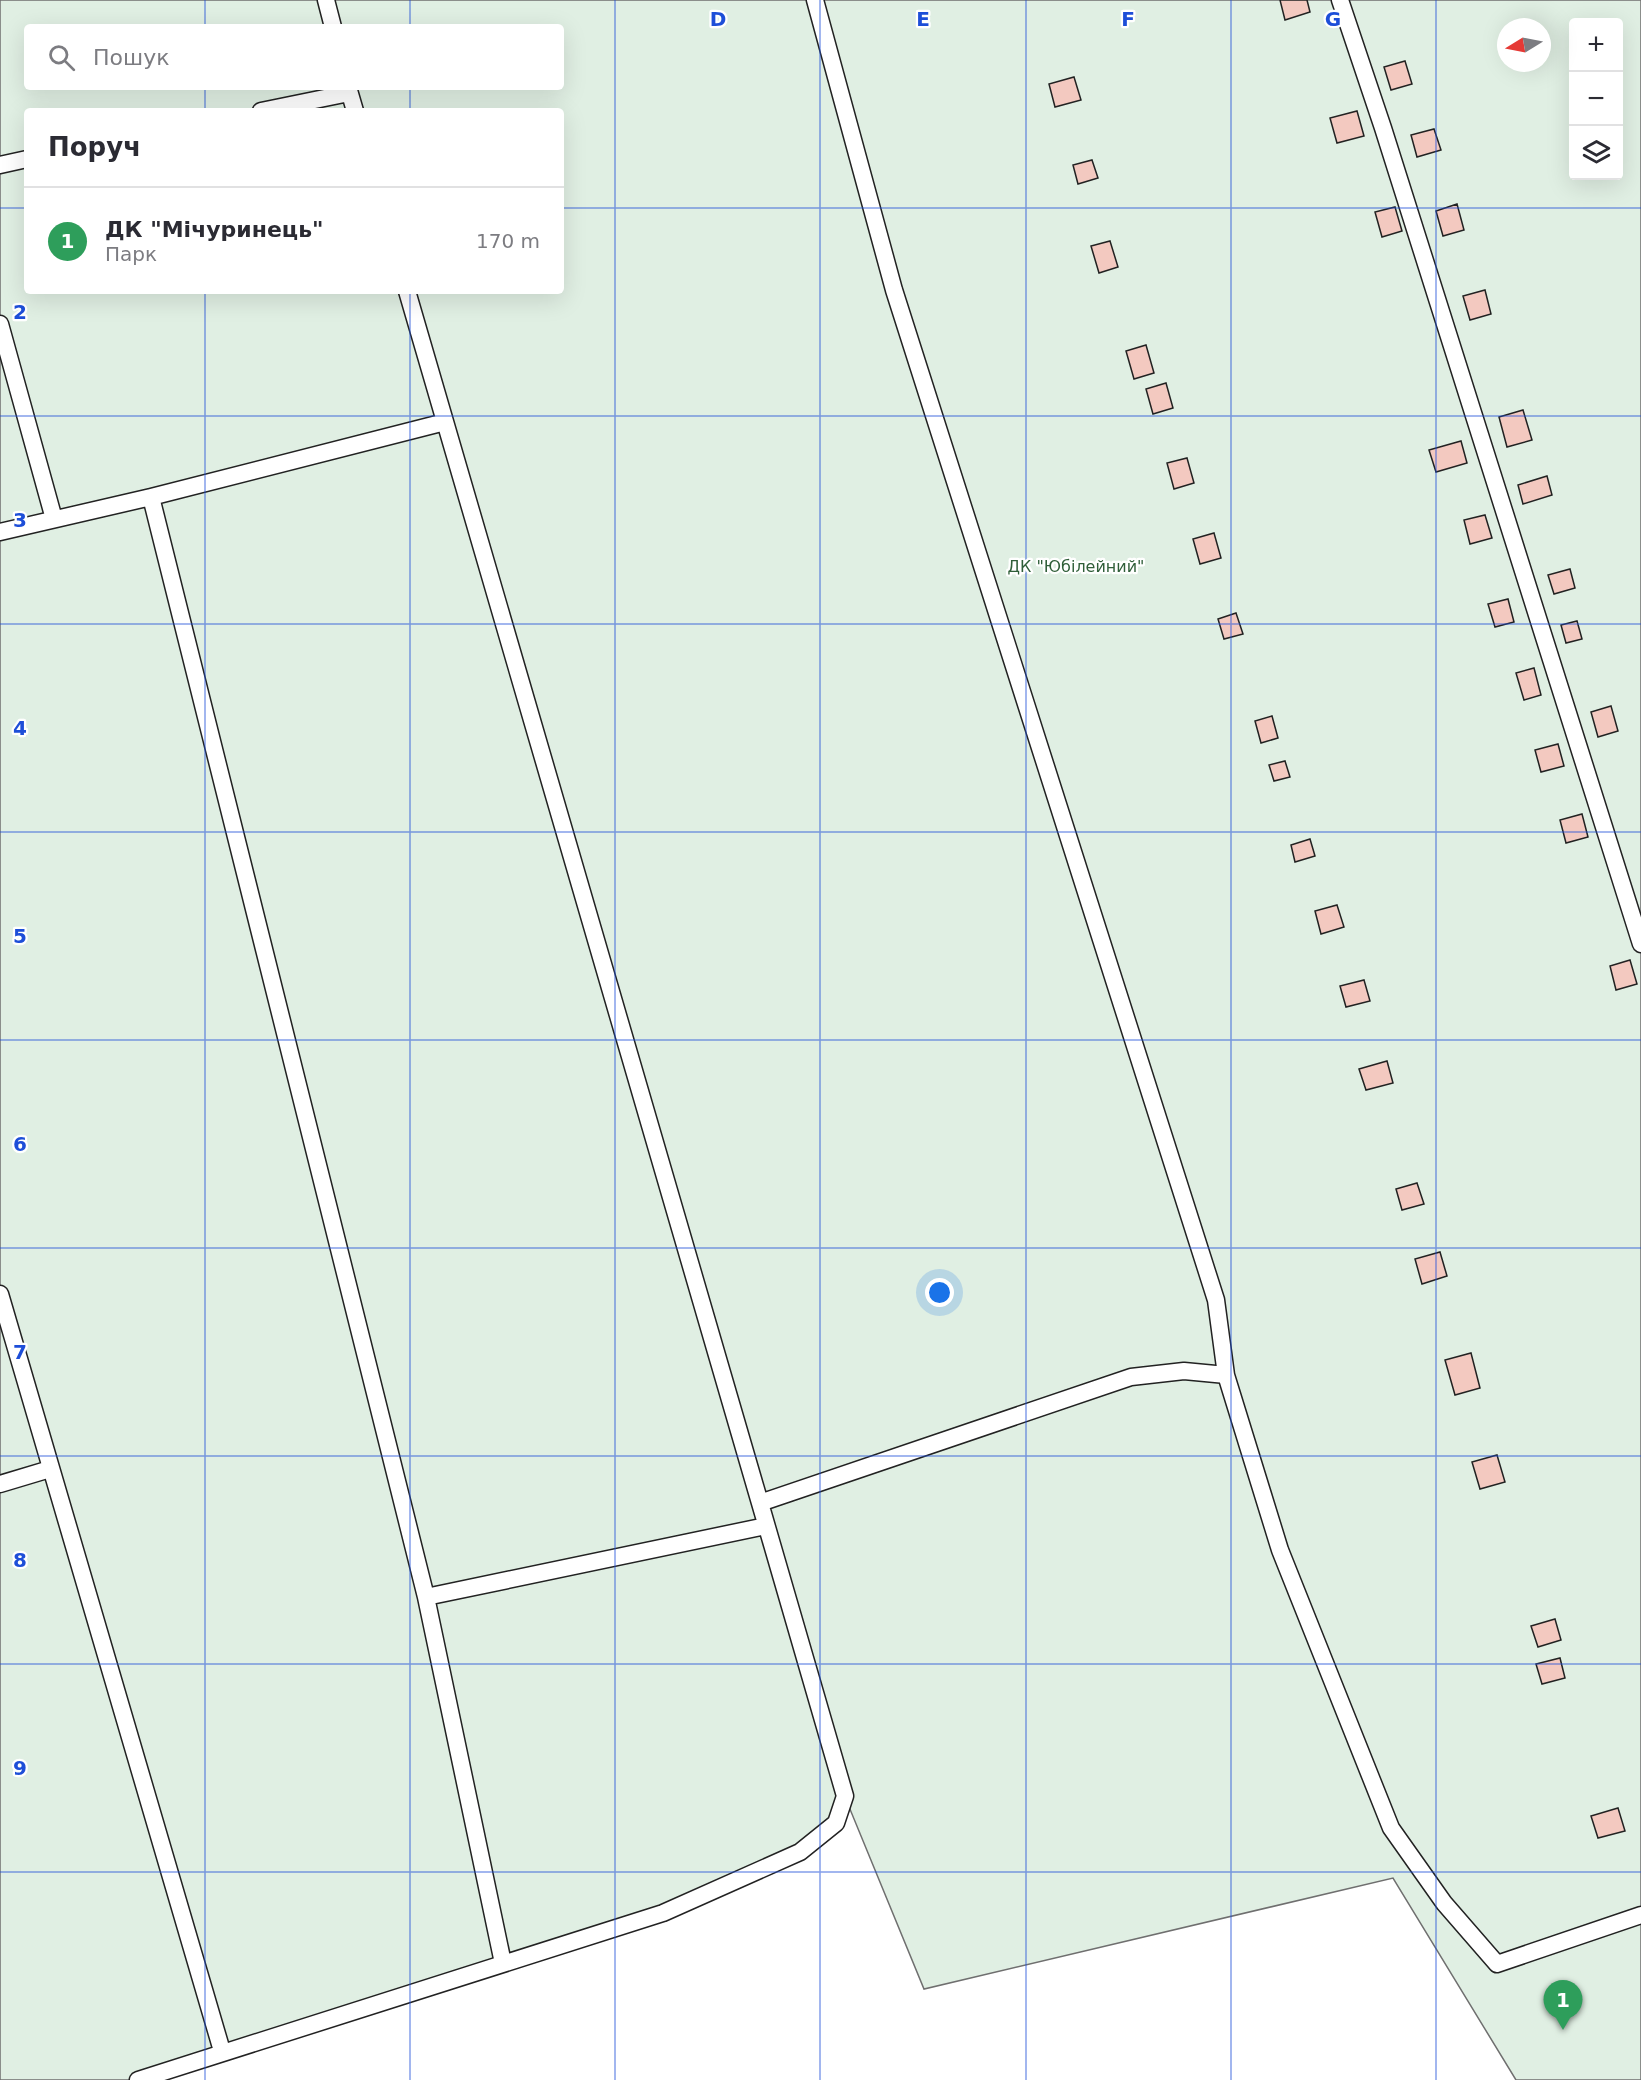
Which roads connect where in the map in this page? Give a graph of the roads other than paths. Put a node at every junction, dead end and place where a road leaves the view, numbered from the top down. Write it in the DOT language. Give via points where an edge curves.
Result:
graph roads {
  1 [pos="326,0"];
  2 [pos="815,0"];
  3 [pos="1340,0"];
  4 [pos="332,24"];
  5 [pos="349,90"];
  6 [pos="274,108"];
  7 [pos="354,108"];
  8 [pos="24,160"];
  9 [pos="0,165"];
  10 [pos="408,294"];
  11 [pos="0,324"];
  12 [pos="445,422"];
  13 [pos="151,497"];
  14 [pos="54,519"];
  15 [pos="0,532"];
  16 [pos="1641,945"];
  17 [pos="0,1294"];
  18 [pos="1226,1375"];
  19 [pos="50,1469"];
  20 [pos="0,1484"];
  21 [pos="760,1503"];
  22 [pos="766,1526"];
  23 [pos="426,1597"];
  24 [pos="1641,1915"];
  25 [pos="503,1963"];
  26 [pos="222,2052"];
  27 [pos="138,2080"];
  1 -- 4 [label="lane"];
  2 -- 18 [label="lane" via="894,290 1216,1300"];
  3 -- 16 [label="lane"];
  5 -- 6 [label="lane"];
  5 -- 7 [label="lane"];
  8 -- 9 [label="lane"];
  10 -- 12 [label="lane"];
  11 -- 14 [label="lane"];
  12 -- 13 [label="lane"];
  12 -- 21 [label="lane"];
  13 -- 14 [label="lane"];
  13 -- 23 [label="lane"];
  14 -- 15 [label="lane"];
  17 -- 19 [label="lane"];
  18 -- 21 [label="lane" via="1184,1371 1131,1377"];
  18 -- 24 [label="lane" via="1280,1550 1391,1828 1444,1903 1497,1964"];
  19 -- 20 [label="lane"];
  19 -- 26 [label="lane"];
  21 -- 22 [label="lane"];
  22 -- 23 [label="lane"];
  22 -- 25 [label="lane" via="845,1796 836,1823 800,1852 663,1913"];
  23 -- 25 [label="lane"];
  25 -- 26 [label="lane"];
  26 -- 27 [label="lane"];
}
